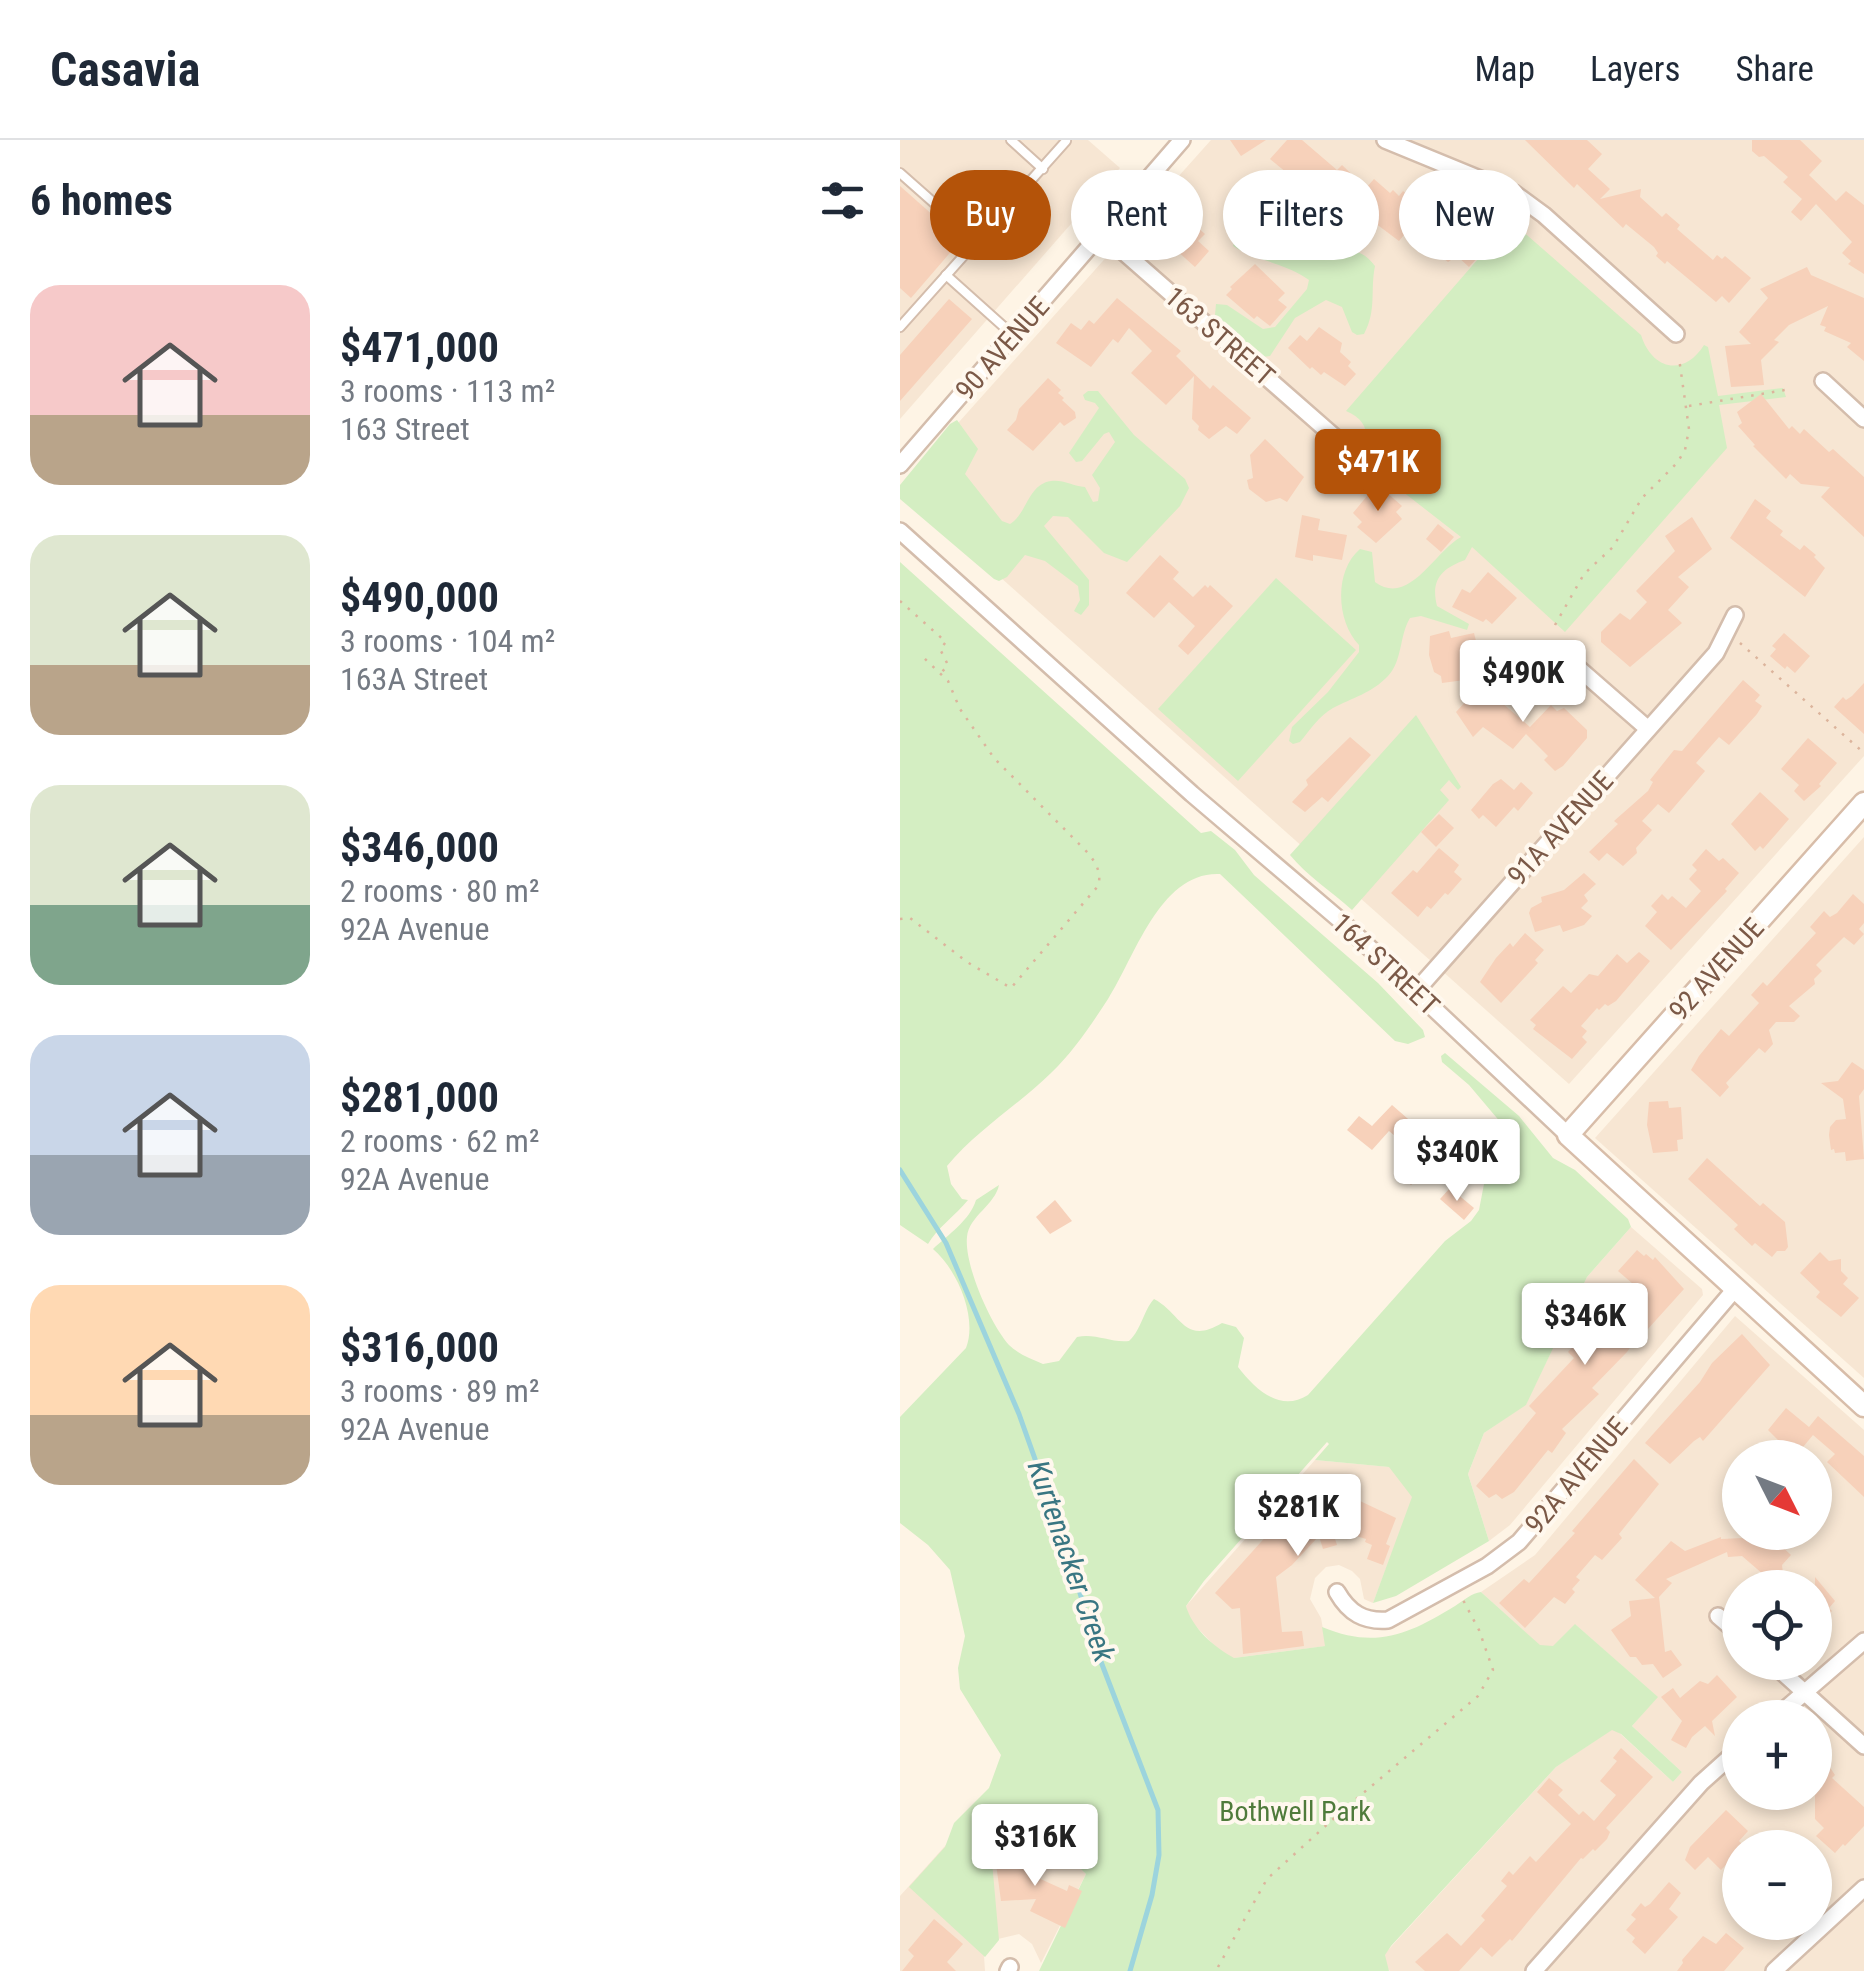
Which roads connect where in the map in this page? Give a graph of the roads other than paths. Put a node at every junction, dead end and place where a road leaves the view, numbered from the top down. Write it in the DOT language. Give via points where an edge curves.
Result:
graph roads {
  1 [pos="1011,140"];
  2 [pos="1182,140"];
  3 [pos="1385,140"];
  4 [pos="1066,141"];
  5 [pos="1043,168"];
  6 [pos="1156,170"];
  7 [pos="900,172"];
  8 [pos="930,199"];
  9 [pos="960,260"];
  10 [pos="1078,260"];
  11 [pos="1133,260"];
  12 [pos="946,275"];
  13 [pos="900,306"];
  14 [pos="910,315"];
  15 [pos="900,326"];
  16 [pos="1676,334"];
  17 [pos="1013,335"];
  18 [pos="1822,381"];
  19 [pos="1864,419"];
  20 [pos="1338,440"];
  21 [pos="900,466"];
  22 [pos="900,531"];
  23 [pos="1735,615"];
  24 [pos="1538,650"];
  25 [pos="1648,729"];
  26 [pos="1864,804"];
  27 [pos="1416,991"];
  28 [pos="1568,1134"];
  29 [pos="1734,1288"];
  30 [pos="1864,1406"];
  31 [pos="1337,1592"];
  32 [pos="1718,1616"];
  33 [pos="1722,1620"];
  34 [pos="1864,1641"];
  35 [pos="1790,1680"];
  36 [pos="1803,1691"];
  37 [pos="1794,1700"];
  38 [pos="1864,1746"];
  39 [pos="1722,1764"];
  40 [pos="1864,1888"];
  41 [pos="1534,1971"];
  42 [pos="1774,1971"];
  1 -- 5 [label="lane"];
  2 -- 6 [label="street, 90 AVENUE"];
  3 -- 16 [label="street" via="1514,193"];
  4 -- 5 [label="lane"];
  7 -- 8 [label="lane"];
  9 -- 12 [label="lane"];
  10 -- 17 [label="street, 90 AVENUE"];
  11 -- 20 [label="street, 163 STREET"];
  12 -- 14 [label="lane"];
  12 -- 17 [label="lane"];
  13 -- 14 [label="lane"];
  14 -- 15 [label="lane"];
  17 -- 21 [label="street, 90 AVENUE"];
  18 -- 19 [label="street"];
  22 -- 27 [label="street, 164 STREET"];
  23 -- 25 [label="street, 91A AVENUE" via="1716,653"];
  24 -- 25 [label="street" via="1577,666"];
  25 -- 27 [label="street, 91A AVENUE"];
  26 -- 28 [label="street, 92 AVENUE"];
  27 -- 28 [label="street, 164 STREET"];
  28 -- 29 [label="street, 164 STREET"];
  29 -- 30 [label="street, 164 STREET"];
  29 -- 31 [label="street, 92A AVENUE" via="1534,1528 1504,1555 1388,1620 1350,1612"];
  32 -- 33 [label="street"];
  34 -- 36 [label="street"];
  35 -- 36 [label="street"];
  36 -- 37 [label="street"];
  36 -- 38 [label="street"];
  39 -- 41 [label="street"];
  40 -- 42 [label="street"];
}
